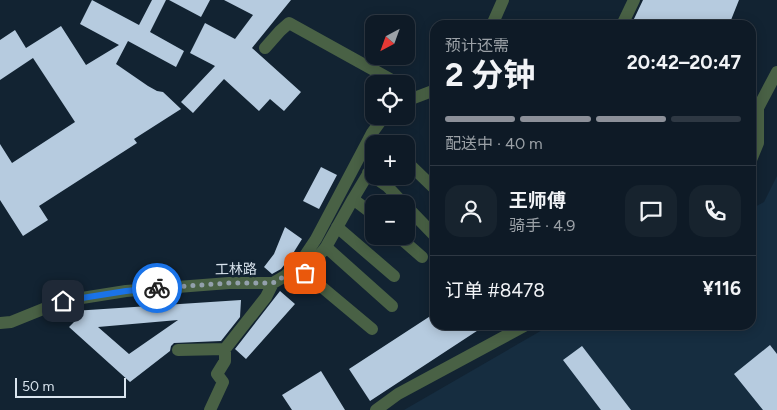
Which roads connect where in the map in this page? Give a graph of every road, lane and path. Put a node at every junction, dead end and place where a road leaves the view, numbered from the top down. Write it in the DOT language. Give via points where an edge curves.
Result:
graph roads {
  1 [pos="503,0"];
  2 [pos="634,0"];
  3 [pos="494,20"];
  4 [pos="624,20"];
  5 [pos="265,48"];
  6 [pos="777,72"];
  7 [pos="383,75"];
  8 [pos="415,92"];
  9 [pos="430,92"];
  10 [pos="421,95"];
  11 [pos="415,98"];
  12 [pos="378,125"];
  13 [pos="756,148"];
  14 [pos="415,170"];
  15 [pos="365,178"];
  16 [pos="430,184"];
  17 [pos="386,185"];
  18 [pos="396,195"];
  19 [pos="353,199"];
  20 [pos="365,208"];
  21 [pos="415,215"];
  22 [pos="337,227"];
  23 [pos="430,231"];
  24 [pos="408,245"];
  25 [pos="326,247"];
  26 [pos="422,257"];
  27 [pos="305,273"];
  28 [pos="285,276"];
  29 [pos="394,276"];
  30 [pos="273,283"];
  31 [pos="392,306"];
  32 [pos="0,323"];
  33 [pos="372,329"];
  34 [pos="517,330"];
  35 [pos="225,349"];
  36 [pos="178,350"];
  37 [pos="210,410"];
  38 [pos="376,410"];
  1 -- 3 [label="street"];
  2 -- 4 [label="street"];
  5 -- 7 [label="street" via="289,23"];
  6 -- 13 [label="street" via="758,108"];
  8 -- 10 [label="street"];
  9 -- 10 [label="street"];
  10 -- 11 [label="street"];
  12 -- 28 [label="street, 工林路" via="316,239"];
  14 -- 16 [label="street"];
  15 -- 19 [label="street"];
  17 -- 18 [label="street"];
  19 -- 20 [label="street"];
  19 -- 22 [label="street"];
  21 -- 23 [label="street"];
  22 -- 25 [label="street"];
  22 -- 29 [label="street"];
  24 -- 26 [label="street"];
  25 -- 27 [label="street"];
  25 -- 31 [label="street"];
  27 -- 28 [label="street"];
  27 -- 33 [label="street"];
  28 -- 30 [label="street, 工林路"];
  30 -- 32 [label="street, 工林路" via="126,291 63,301 11,322"];
  30 -- 35 [label="street" via="266,297"];
  34 -- 38 [label="street" via="398,394"];
  35 -- 36 [label="street"];
  35 -- 37 [label="street" via="225,361 217,374 224,382"];
}
